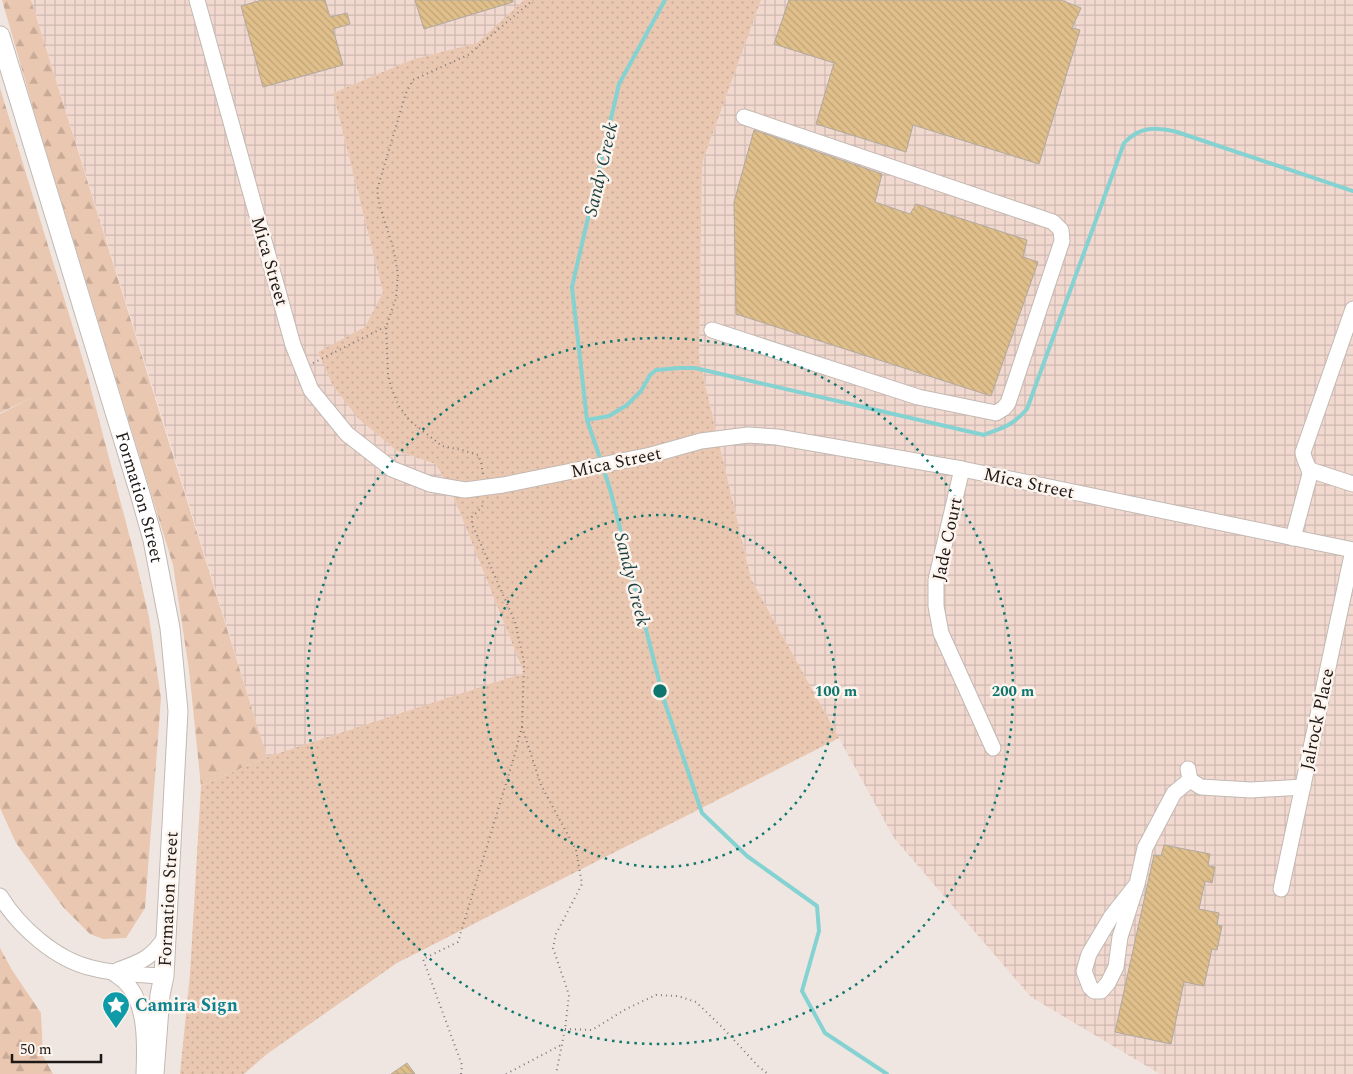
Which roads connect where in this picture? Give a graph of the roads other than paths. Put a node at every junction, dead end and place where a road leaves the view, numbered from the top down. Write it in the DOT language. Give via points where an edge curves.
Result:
graph roads {
  1 [pos="197,0"];
  2 [pos="0,36"];
  3 [pos="744,117"];
  4 [pos="1353,309"];
  5 [pos="712,330"];
  6 [pos="962,469"];
  7 [pos="1310,470"];
  8 [pos="1353,484"];
  9 [pos="1293,538"];
  10 [pos="1353,550"];
  11 [pos="993,748"];
  12 [pos="1303,786"];
  13 [pos="1137,884"];
  14 [pos="1282,888"];
  15 [pos="0,896"];
  16 [pos="166,936"];
  17 [pos="112,972"];
  18 [pos="164,976"];
  19 [pos="144,1074"];
  20 [pos="154,1074"];
  21 [pos="166,1074"];
  1 -- 6 [label="street, Mica Street" via="293,345 311,390 347,434 392,468 430,484 466,490 552,476 701,441 748,436 777,437"];
  2 -- 16 [label="main road, Formation Street" via="141,498 162,581 178,711"];
  3 -- 5 [label="street" via="1053,222 1061,230 1062,241 1010,398 996,413 918,397"];
  4 -- 7 [label="street" via="1303,452"];
  6 -- 9 [label="street, Mica Street"];
  6 -- 11 [label="street, Jade Court" via="936,580 936,606 940,633"];
  7 -- 8 [label="street"];
  7 -- 9 [label="street"];
  9 -- 10 [label="street, Mica Street"];
  10 -- 12 [label="street, Jalrock Place"];
  12 -- 13 [label="street" via="1252,790 1200,787 1189,774 1174,793 1145,848"];
  12 -- 14 [label="street, Jalrock Place"];
  13 -- 13 [label="street" via="1111,917 1089,954 1084,971 1094,991 1108,984 1116,967 1120,937"];
  15 -- 17 [label="street" via="25,928 48,947 80,965"];
  16 -- 17 [label="street" via="147,957"];
  16 -- 18 [label="main road, Formation Street"];
  17 -- 18 [label="street"];
  17 -- 19 [label="street" via="126,982 139,1004 145,1036"];
  18 -- 20 [label="main road, Formation Street"];
  18 -- 21 [label="main road, Formation Street" via="170,996"];
}
